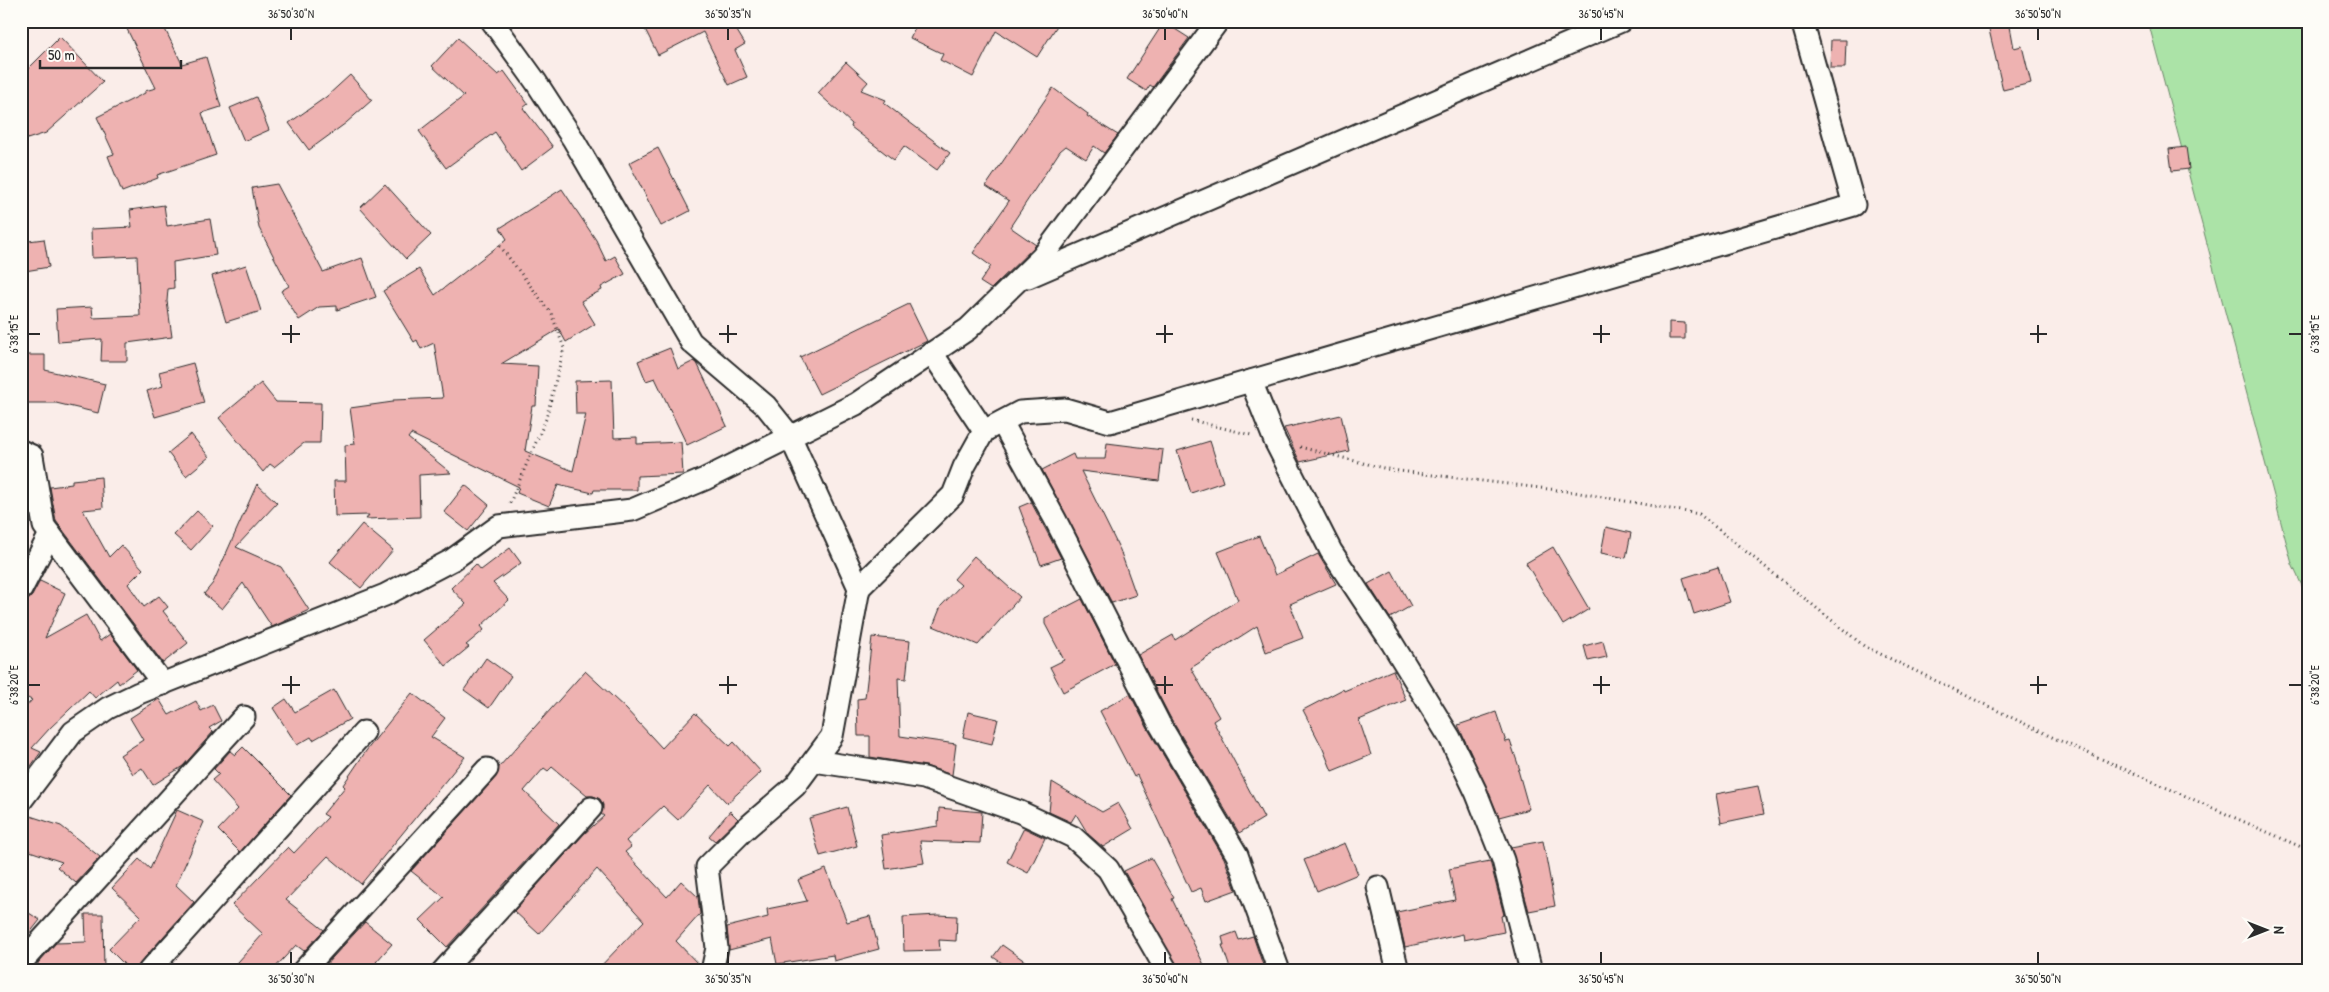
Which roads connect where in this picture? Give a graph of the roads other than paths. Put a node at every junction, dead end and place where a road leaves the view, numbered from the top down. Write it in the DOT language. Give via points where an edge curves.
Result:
graph roads {
  1 [pos="492,21"];
  2 [pos="1218,21"];
  3 [pos="1621,21"];
  4 [pos="1802,21"];
  5 [pos="1016,282"];
  6 [pos="932,353"];
  7 [pos="1251,381"];
  8 [pos="993,427"];
  9 [pos="790,436"];
  10 [pos="21,451"];
  11 [pos="50,534"];
  12 [pos="859,588"];
  13 [pos="21,590"];
  14 [pos="162,684"];
  15 [pos="244,717"];
  16 [pos="364,732"];
  17 [pos="814,761"];
  18 [pos="487,769"];
  19 [pos="21,801"];
  20 [pos="591,808"];
  21 [pos="1378,887"];
  22 [pos="21,963"];
  23 [pos="149,971"];
  24 [pos="303,971"];
  25 [pos="443,971"];
  26 [pos="712,971"];
  27 [pos="1168,971"];
  28 [pos="1279,971"];
  29 [pos="1398,971"];
  30 [pos="1531,971"];
  1 -- 9 [label="street" via="573,139 691,342 766,406"];
  2 -- 5 [label="street" via="1042,257"];
  3 -- 5 [label="street"];
  4 -- 7 [label="street" via="1854,205"];
  5 -- 6 [label="street" via="968,329"];
  6 -- 8 [label="street"];
  6 -- 9 [label="street" via="856,404"];
  7 -- 8 [label="street" via="1110,422 1065,409 1020,412"];
  7 -- 30 [label="street" via="1275,440 1331,551 1450,738 1503,860"];
  8 -- 12 [label="street" via="964,467 953,495"];
  8 -- 28 [label="street" via="1055,519 1159,723 1236,855"];
  9 -- 12 [label="street"];
  9 -- 14 [label="street" via="705,479 632,510 499,526 452,560 385,595"];
  10 -- 11 [label="street" via="32,456 44,526"];
  11 -- 13 [label="street"];
  11 -- 14 [label="street"];
  12 -- 17 [label="street" via="832,736"];
  14 -- 19 [label="street" via="108,708 73,732"];
  15 -- 22 [label="street"];
  16 -- 23 [label="street"];
  17 -- 26 [label="street" via="795,786 707,867 717,948"];
  17 -- 27 [label="street" via="924,778 1020,812 1073,837 1108,869"];
  18 -- 24 [label="street"];
  20 -- 25 [label="street"];
  21 -- 29 [label="street"];
}
